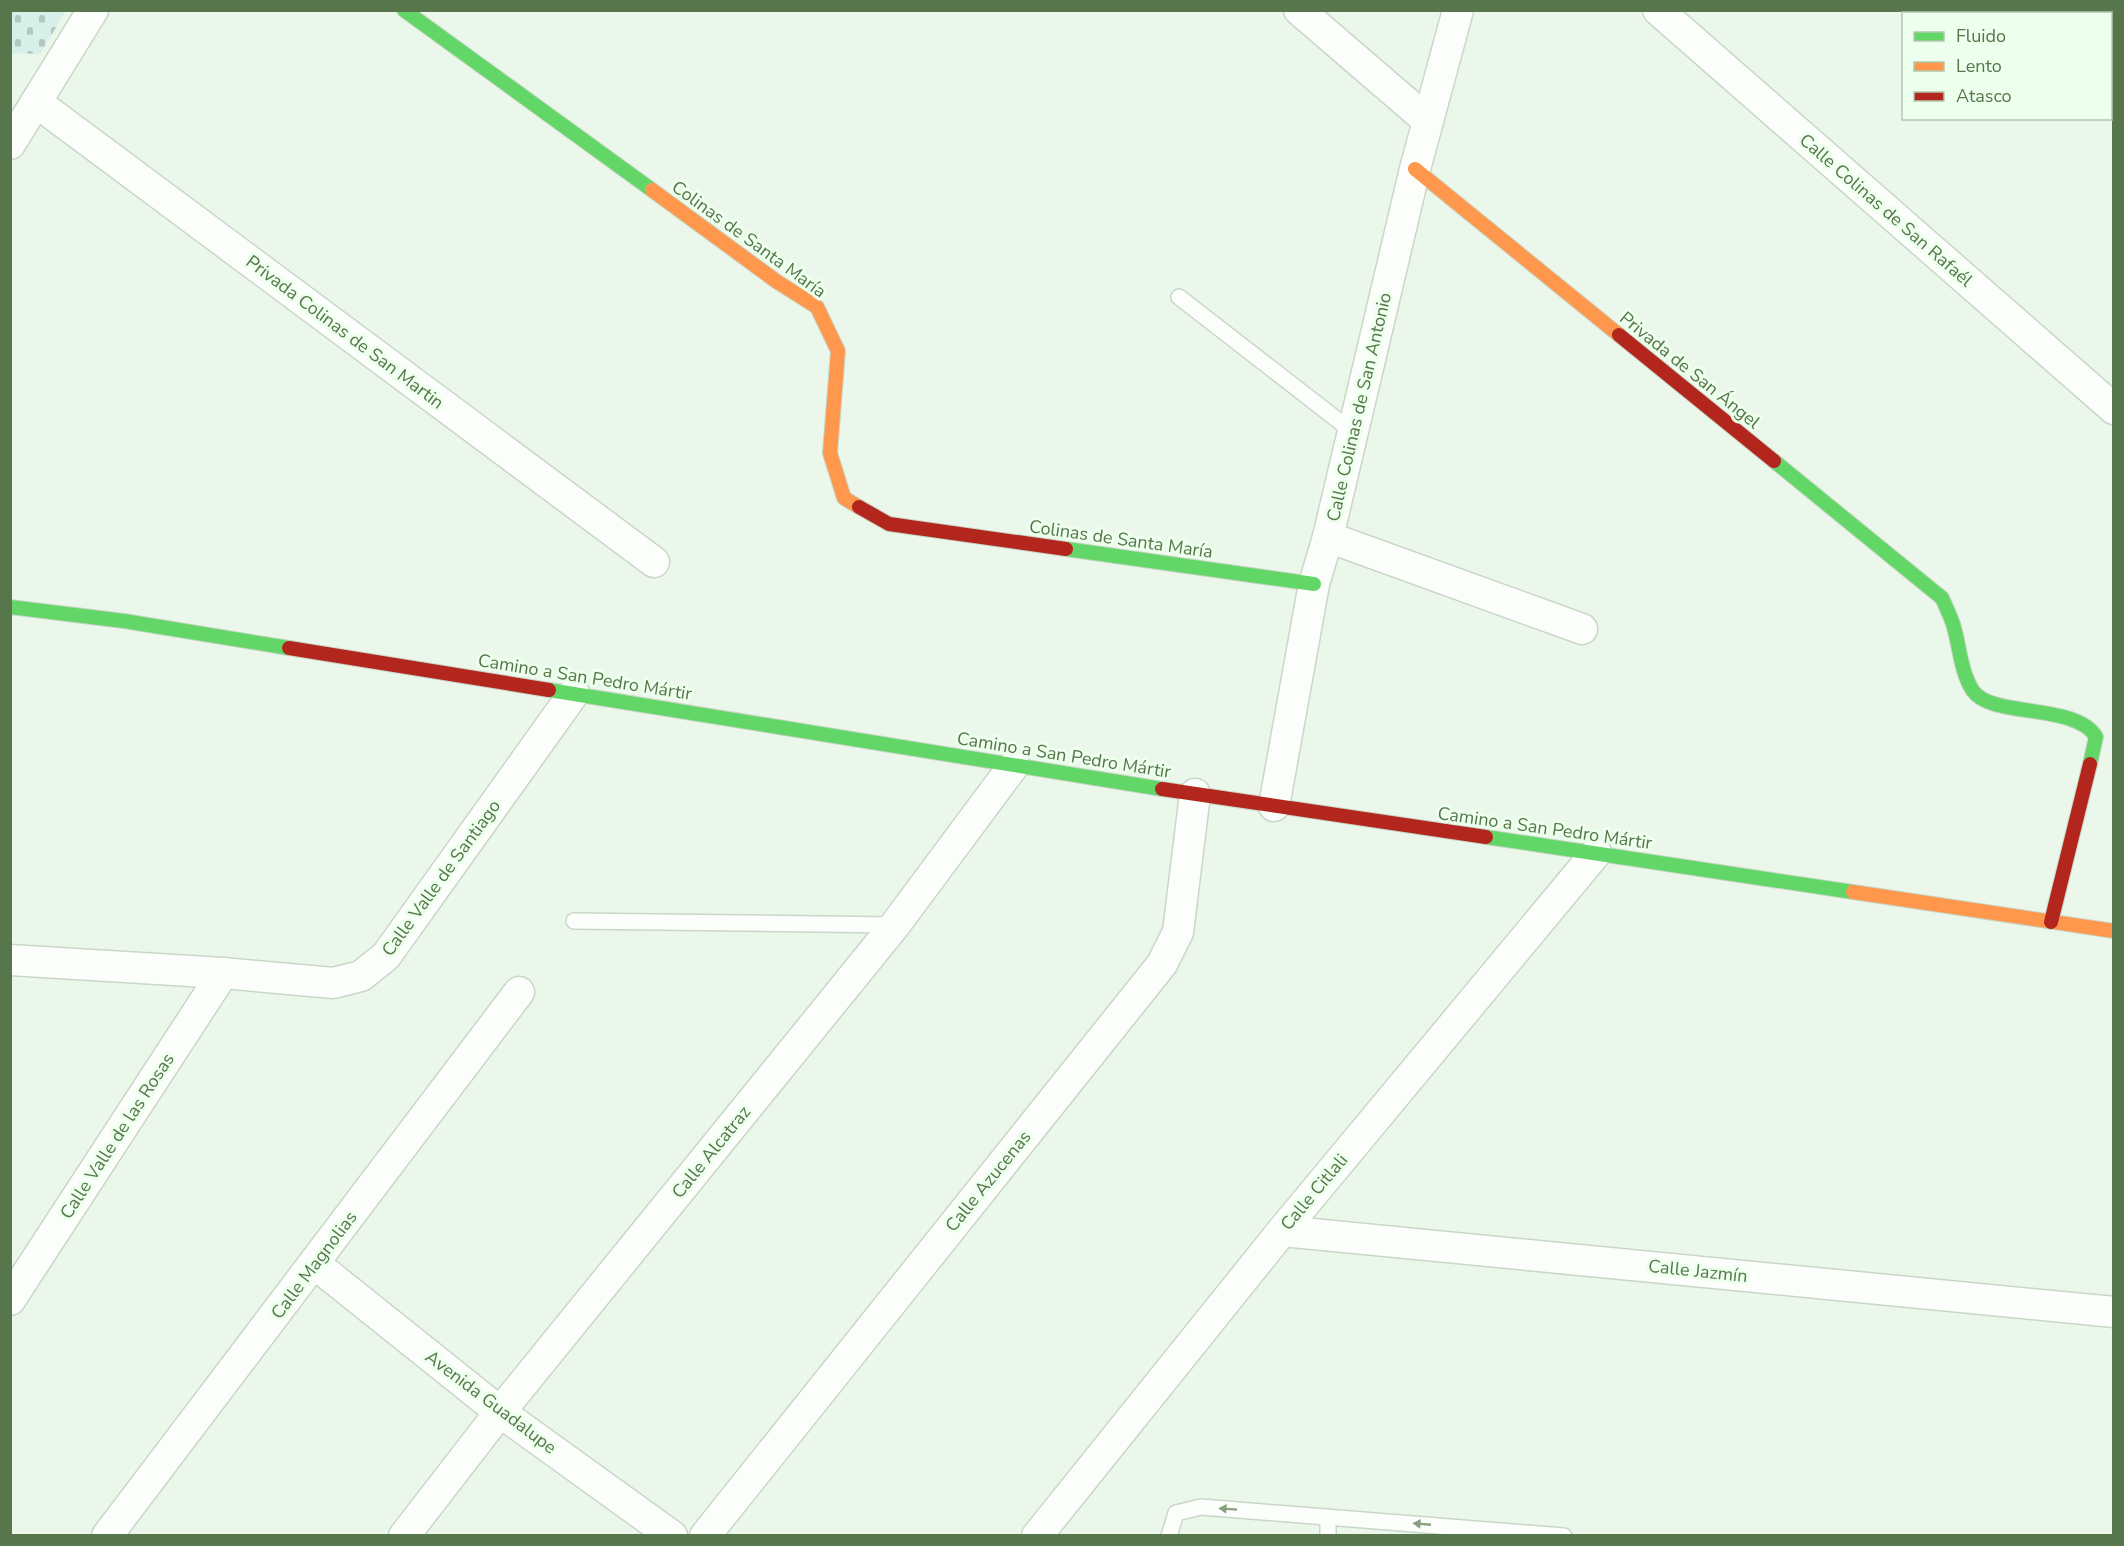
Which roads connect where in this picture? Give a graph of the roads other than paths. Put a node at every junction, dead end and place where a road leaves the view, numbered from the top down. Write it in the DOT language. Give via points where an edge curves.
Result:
graph roads {
  1 [pos="93,10"];
  2 [pos="404,10"];
  3 [pos="1299,10"];
  4 [pos="1458,10"];
  5 [pos="1658,10"];
  6 [pos="36,102"];
  7 [pos="1428,121"];
  8 [pos="10,144"];
  9 [pos="1416,169"];
  10 [pos="1179,297"];
  11 [pos="2114,409"];
  12 [pos="1353,432"];
  13 [pos="1328,537"];
  14 [pos="654,562"];
  15 [pos="1314,584"];
  16 [pos="10,607"];
  17 [pos="1582,629"];
  18 [pos="574,693"];
  19 [pos="1014,765"];
  20 [pos="1195,794"];
  21 [pos="1274,806"];
  22 [pos="1596,853"];
  23 [pos="574,921"];
  24 [pos="2051,922"];
  25 [pos="895,925"];
  26 [pos="2114,931"];
  27 [pos="10,960"];
  28 [pos="223,973"];
  29 [pos="519,992"];
  30 [pos="1282,1231"];
  31 [pos="315,1264"];
  32 [pos="10,1300"];
  33 [pos="2114,1312"];
  34 [pos="500,1412"];
  35 [pos="1328,1517"];
  36 [pos="1391,1528"];
  37 [pos="107,1536"];
  38 [pos="404,1536"];
  39 [pos="672,1536"];
  40 [pos="705,1536"];
  41 [pos="1037,1536"];
  42 [pos="1169,1536"];
  43 [pos="1328,1536"];
  44 [pos="1564,1536"];
  1 -- 6 [label="street"];
  2 -- 15 [label="street, Colinas de Santa María" via="817,307 837,351 830,453 844,498 889,524"];
  3 -- 7 [label="street"];
  4 -- 7 [label="street, Calle Colinas de San Antonio"];
  5 -- 11 [label="street, Calle Colinas de San Rafaél"];
  6 -- 8 [label="street"];
  6 -- 14 [label="street, Privada Colinas de San Martin"];
  7 -- 9 [label="street, Calle Colinas de San Antonio"];
  9 -- 12 [label="street, Calle Colinas de San Antonio"];
  9 -- 24 [label="street, Privada de San Ángel" via="1942,598 1974,693 1989,701 2077,721 2091,728 2096,737"];
  10 -- 12 [label="lane"];
  12 -- 13 [label="street, Calle Colinas de San Antonio"];
  13 -- 15 [label="street, Calle Colinas de San Antonio"];
  13 -- 17 [label="street"];
  15 -- 21 [label="street, Calle Colinas de San Antonio"];
  16 -- 18 [label="street, Camino a San Pedro Mártir" via="124,621"];
  18 -- 19 [label="street, Camino a San Pedro Mártir"];
  18 -- 28 [label="street, Calle Valle de Santiago" via="386,956 361,976 333,983"];
  19 -- 20 [label="street, Camino a San Pedro Mártir"];
  19 -- 25 [label="street, Calle Alcatraz"];
  20 -- 21 [label="street, Camino a San Pedro Mártir"];
  20 -- 40 [label="street, Calle Azucenas" via="1178,932 1162,964"];
  21 -- 22 [label="street, Camino a San Pedro Mártir"];
  22 -- 24 [label="street, Camino a San Pedro Mártir"];
  22 -- 30 [label="street, Calle Citlali"];
  23 -- 25 [label="lane"];
  24 -- 26 [label="street, Camino a San Pedro Mártir"];
  25 -- 34 [label="street, Calle Alcatraz"];
  27 -- 28 [label="street, Calle Valle de Santiago"];
  28 -- 32 [label="street, Calle Valle de las Rosas"];
  29 -- 31 [label="street, Calle Magnolias"];
  30 -- 33 [label="street, Calle Jazmín"];
  30 -- 41 [label="street, Calle Citlali"];
  31 -- 34 [label="street, Avenida Guadalupe"];
  31 -- 37 [label="street, Calle Magnolias"];
  34 -- 38 [label="street, Calle Alcatraz"];
  34 -- 39 [label="street, Avenida Guadalupe"];
  35 -- 36 [label="lane"];
  35 -- 42 [label="lane, one-way" via="1201,1507 1176,1513"];
  35 -- 43 [label="lane"];
  44 -- 36 [label="lane, one-way"];
}
